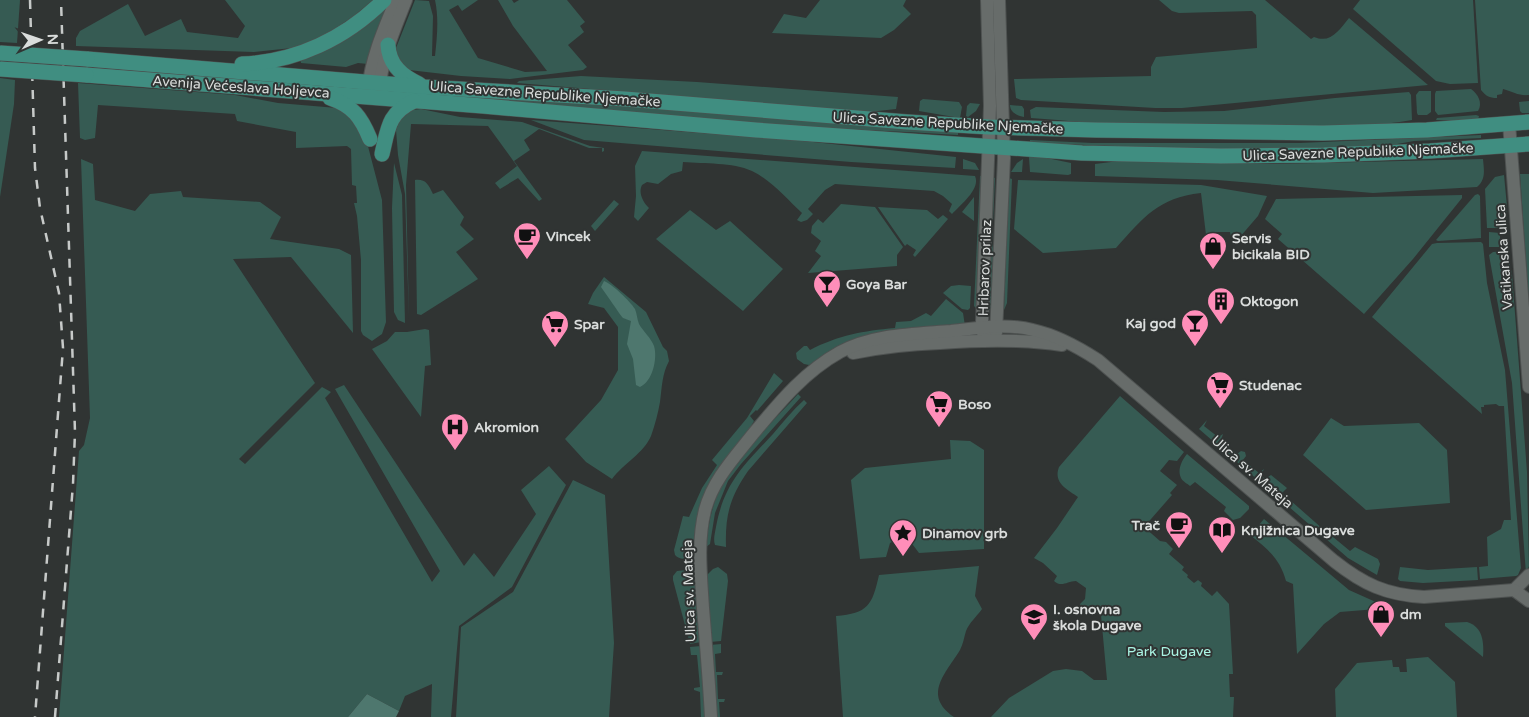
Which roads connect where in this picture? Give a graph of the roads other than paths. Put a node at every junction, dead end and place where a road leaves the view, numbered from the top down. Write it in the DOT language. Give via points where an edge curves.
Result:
graph roads {
  1 [pos="384,0"];
  2 [pos="396,0"];
  3 [pos="406,0"];
  4 [pos="987,0"];
  5 [pos="999,0"];
  6 [pos="388,45"];
  7 [pos="0,52"];
  8 [pos="186,67"];
  9 [pos="0,69"];
  10 [pos="374,82"];
  11 [pos="425,87"];
  12 [pos="320,94"];
  13 [pos="373,98"];
  14 [pos="414,101"];
  15 [pos="1529,122"];
  16 [pos="1509,124"];
  17 [pos="997,127"];
  18 [pos="370,139"];
  19 [pos="1529,144"];
  20 [pos="989,146"];
  21 [pos="1004,146"];
  22 [pos="1511,146"];
  23 [pos="382,154"];
  24 [pos="997,326"];
  25 [pos="982,328"];
  26 [pos="990,340"];
  27 [pos="1072,346"];
  28 [pos="827,360"];
  29 [pos="1529,387"];
  30 [pos="1529,575"];
  31 [pos="1514,590"];
  32 [pos="1529,601"];
  33 [pos="711,717"];
  1 -- 8 [label="main road" via="348,30 297,54 261,62"];
  2 -- 10 [label="street" via="375,53"];
  3 -- 6 [label="street"];
  4 -- 17 [label="street" via="990,95"];
  5 -- 17 [label="street"];
  6 -- 10 [label="street"];
  6 -- 11 [label="main road" via="398,70"];
  7 -- 8 [label="main road, Avenija Većeslava Holjevca, bridge"];
  8 -- 10 [label="main road, Avenija Većeslava Holjevca"];
  9 -- 12 [label="main road, Avenija Većeslava Holjevca, bridge"];
  10 -- 11 [label="main road, Ulica Savezne Republike Njemačke"];
  10 -- 13 [label="street"];
  11 -- 17 [label="main road, Ulica Savezne Republike Njemačke"];
  12 -- 13 [label="main road, Avenija Većeslava Holjevca"];
  12 -- 18 [label="main road" via="352,109"];
  13 -- 14 [label="main road, Ulica Savezne Republike Njemačke"];
  14 -- 20 [label="main road, Ulica Savezne Republike Njemačke"];
  14 -- 23 [label="main road" via="400,108 391,119"];
  15 -- 16 [label="main road, Ulica Savezne Republike Njemačke"];
  16 -- 17 [label="main road, Ulica Savezne Republike Njemačke" via="1323,133"];
  16 -- 22 [label="street, Vatikanska ulica"];
  17 -- 20 [label="street, Hribarov prilaz"];
  17 -- 21 [label="street, Hribarov prilaz"];
  19 -- 22 [label="main road, Ulica Savezne Republike Njemačke"];
  20 -- 21 [label="main road, Ulica Savezne Republike Njemačke"];
  20 -- 25 [label="street, Hribarov prilaz"];
  21 -- 22 [label="main road, Ulica Savezne Republike Njemačke" via="1090,153 1231,156"];
  21 -- 24 [label="street, Hribarov prilaz"];
  22 -- 29 [label="street, Vatikanska ulica"];
  24 -- 25 [label="street, Ulica sv. Mateja"];
  24 -- 26 [label="street, Hribarov prilaz"];
  24 -- 27 [label="street, Ulica sv. Mateja" via="1032,329"];
  25 -- 26 [label="street, Hribarov prilaz"];
  25 -- 28 [label="street, Ulica sv. Mateja" via="871,340"];
  26 -- 27 [label="street, Ulica sv. Mateja" via="1025,340"];
  26 -- 28 [label="street, Ulica sv. Mateja" via="887,347"];
  27 -- 31 [label="street, Ulica sv. Mateja" via="1112,371 1334,561 1366,583 1410,596"];
  28 -- 33 [label="street, Ulica sv. Mateja" via="794,387 730,462 714,487 706,509 700,554"];
  30 -- 31 [label="street"];
  31 -- 32 [label="street"];
}
